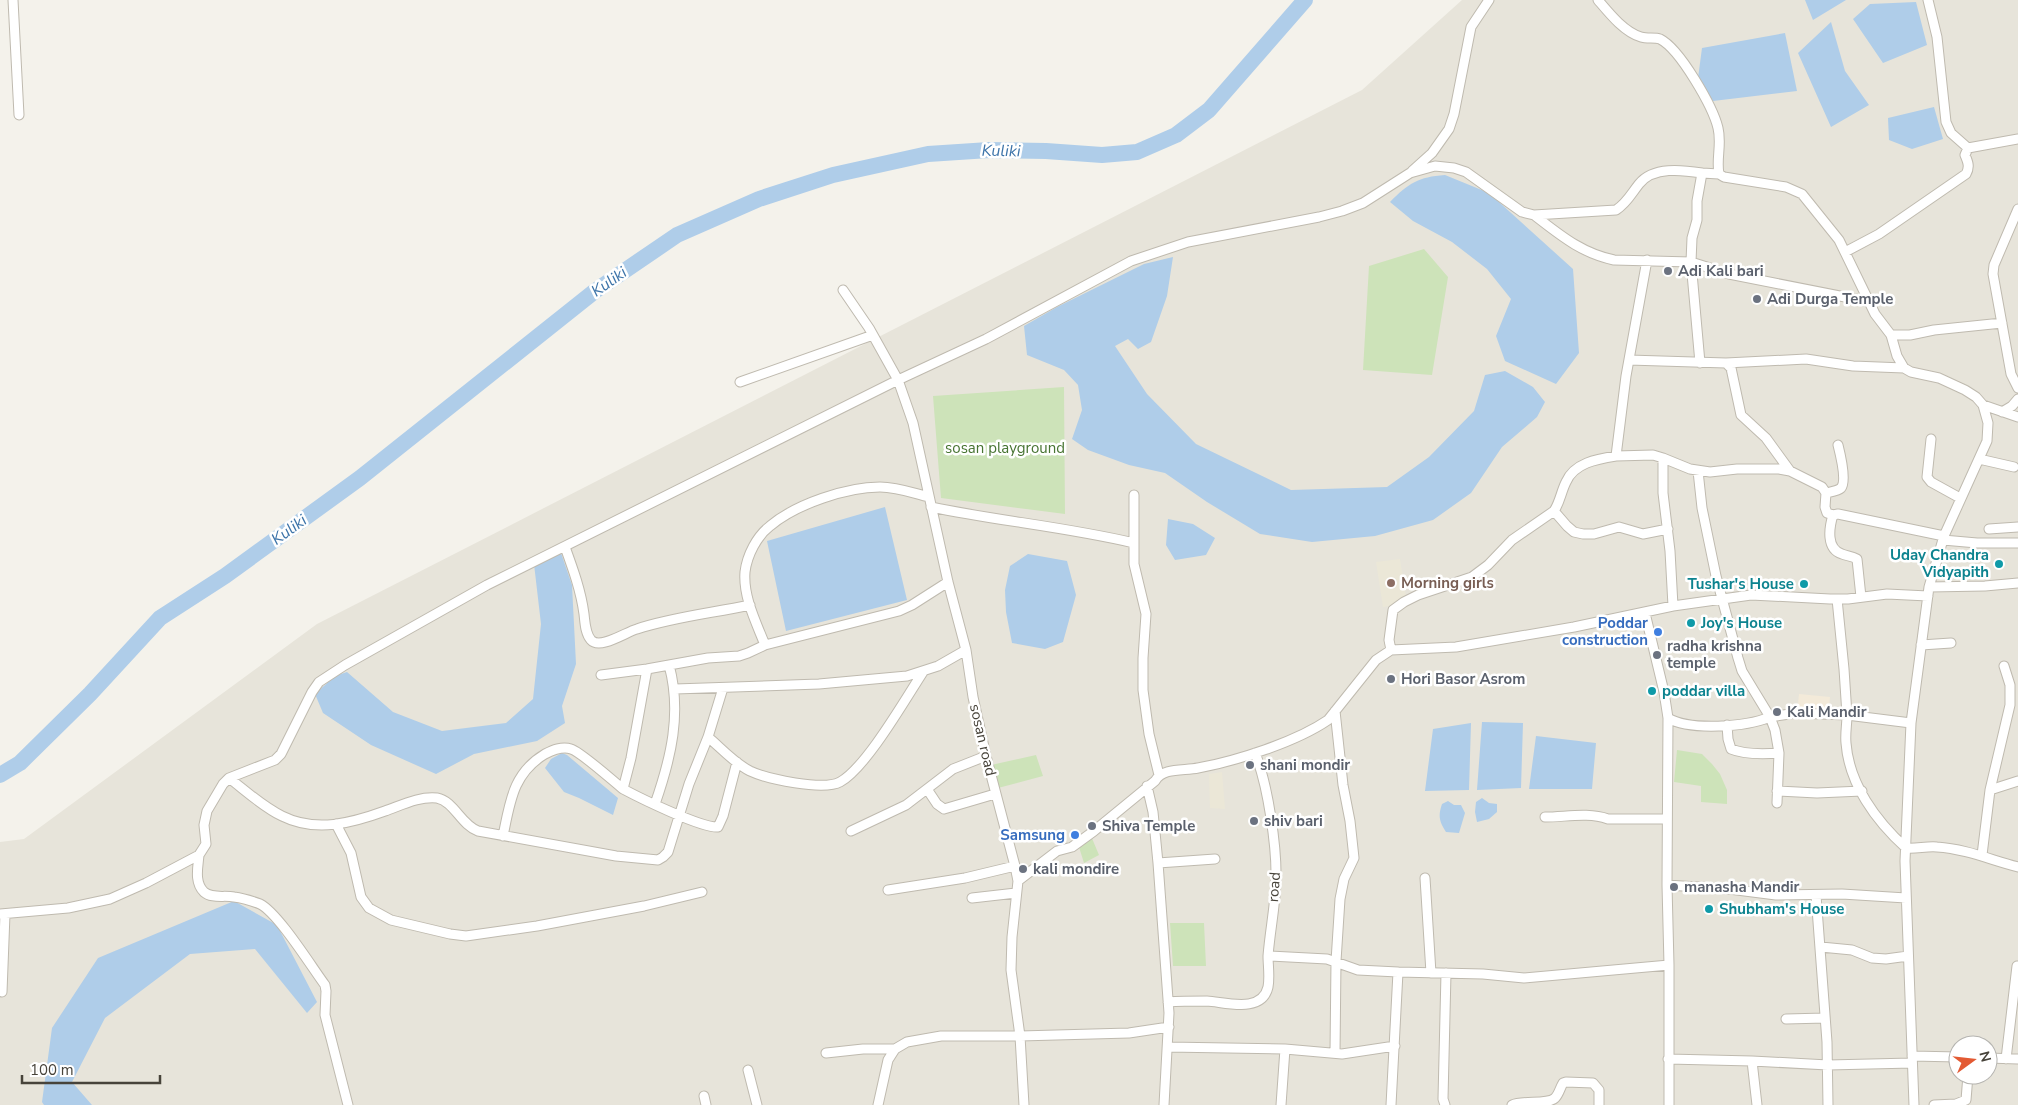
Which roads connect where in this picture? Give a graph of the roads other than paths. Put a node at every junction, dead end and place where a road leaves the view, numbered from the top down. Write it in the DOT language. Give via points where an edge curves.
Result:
graph roads {
  1 [pos="13,0"];
  2 [pos="1489,0"];
  3 [pos="1598,0"];
  4 [pos="1928,0"];
  5 [pos="19,115"];
  6 [pos="2018,139"];
  7 [pos="1968,148"];
  8 [pos="1410,173"];
  9 [pos="1702,173"];
  10 [pos="1719,174"];
  11 [pos="2018,209"];
  12 [pos="1534,215"];
  13 [pos="1845,252"];
  14 [pos="1646,260"];
  15 [pos="1691,262"];
  16 [pos="843,290"];
  17 [pos="1870,302"];
  18 [pos="2002,323"];
  19 [pos="873,335"];
  20 [pos="1891,335"];
  21 [pos="1629,360"];
  22 [pos="1700,363"];
  23 [pos="1726,363"];
  24 [pos="1904,368"];
  25 [pos="898,380"];
  26 [pos="740,382"];
  27 [pos="2018,388"];
  28 [pos="2018,399"];
  29 [pos="1983,405"];
  30 [pos="2002,412"];
  31 [pos="2018,417"];
  32 [pos="1931,439"];
  33 [pos="1838,445"];
  34 [pos="1616,456"];
  35 [pos="1663,458"];
  36 [pos="1979,459"];
  37 [pos="2014,467"];
  38 [pos="1698,471"];
  39 [pos="1790,471"];
  40 [pos="1826,493"];
  41 [pos="1134,495"];
  42 [pos="929,497"];
  43 [pos="1960,498"];
  44 [pos="931,507"];
  45 [pos="1554,511"];
  46 [pos="1833,515"];
  47 [pos="2018,527"];
  48 [pos="1668,529"];
  49 [pos="1989,529"];
  50 [pos="1944,538"];
  51 [pos="1134,543"];
  52 [pos="2018,543"];
  53 [pos="565,547"];
  54 [pos="948,582"];
  55 [pos="2018,583"];
  56 [pos="1929,592"];
  57 [pos="1861,597"];
  58 [pos="1722,598"];
  59 [pos="1837,599"];
  60 [pos="750,605"];
  61 [pos="1673,606"];
  62 [pos="1645,612"];
  63 [pos="1950,643"];
  64 [pos="765,645"];
  65 [pos="1921,645"];
  66 [pos="966,650"];
  67 [pos="1391,650"];
  68 [pos="669,665"];
  69 [pos="2004,666"];
  70 [pos="647,669"];
  71 [pos="923,672"];
  72 [pos="601,675"];
  73 [pos="723,688"];
  74 [pos="675,689"];
  75 [pos="1334,711"];
  76 [pos="1847,715"];
  77 [pos="1770,717"];
  78 [pos="1668,718"];
  79 [pos="1911,723"];
  80 [pos="1728,724"];
  81 [pos="708,737"];
  82 [pos="1255,752"];
  83 [pos="1779,753"];
  84 [pos="986,756"];
  85 [pos="736,762"];
  86 [pos="229,778"];
  87 [pos="1154,781"];
  88 [pos="2018,781"];
  89 [pos="622,789"];
  90 [pos="927,789"];
  91 [pos="1990,790"];
  92 [pos="1777,791"];
  93 [pos="1862,791"];
  94 [pos="995,794"];
  95 [pos="1777,803"];
  96 [pos="655,804"];
  97 [pos="679,814"];
  98 [pos="1545,817"];
  99 [pos="1667,818"];
  100 [pos="336,824"];
  101 [pos="851,831"];
  102 [pos="503,836"];
  103 [pos="1906,848"];
  104 [pos="199,855"];
  105 [pos="1982,855"];
  106 [pos="1215,859"];
  107 [pos="1158,862"];
  108 [pos="1015,866"];
  109 [pos="2018,867"];
  110 [pos="1425,878"];
  111 [pos="1018,882"];
  112 [pos="1667,885"];
  113 [pos="888,890"];
  114 [pos="702,892"];
  115 [pos="1016,893"];
  116 [pos="1816,895"];
  117 [pos="972,898"];
  118 [pos="1906,898"];
  119 [pos="2,914"];
  120 [pos="1821,947"];
  121 [pos="1268,956"];
  122 [pos="1908,956"];
  123 [pos="1336,962"];
  124 [pos="1669,965"];
  125 [pos="2017,966"];
  126 [pos="1398,972"];
  127 [pos="1431,972"];
  128 [pos="1446,973"];
  129 [pos="2,992"];
  130 [pos="1168,1002"];
  131 [pos="1825,1018"];
  132 [pos="1786,1019"];
  133 [pos="1169,1027"];
  134 [pos="1020,1036"];
  135 [pos="1168,1046"];
  136 [pos="1395,1046"];
  137 [pos="895,1049"];
  138 [pos="1284,1049"];
  139 [pos="826,1053"];
  140 [pos="1335,1053"];
  141 [pos="1948,1058"];
  142 [pos="1668,1059"];
  143 [pos="1998,1059"];
  144 [pos="2006,1059"];
  145 [pos="2018,1059"];
  146 [pos="1912,1060"];
  147 [pos="1752,1061"];
  148 [pos="1828,1066"];
  149 [pos="748,1070"];
  150 [pos="1967,1085"];
  151 [pos="348,1105"];
  152 [pos="758,1105"];
  153 [pos="878,1105"];
  154 [pos="1024,1105"];
  155 [pos="1164,1105"];
  156 [pos="1281,1105"];
  157 [pos="1391,1105"];
  158 [pos="1445,1105"];
  159 [pos="1512,1105"];
  160 [pos="1599,1105"];
  161 [pos="1670,1105"];
  162 [pos="1757,1105"];
  163 [pos="1828,1105"];
  164 [pos="1914,1105"];
  165 [pos="1934,1105"];
  1 -- 5 [label="street"];
  2 -- 8 [label="street" via="1472,27 1448,129 1432,153"];
  3 -- 10 [label="street" via="1632,33 1642,38 1660,39 1680,58 1718,128"];
  4 -- 7 [label="street" via="1937,36 1946,122 1951,133"];
  6 -- 7 [label="street"];
  7 -- 13 [label="street" via="1966,174 1879,234"];
  8 -- 12 [label="street" via="1436,166 1454,168 1477,179 1522,212"];
  8 -- 25 [label="street" via="1363,203 1342,211 1188,242 1131,261 986,339"];
  9 -- 10 [label="street"];
  9 -- 12 [label="street" via="1672,170 1649,176 1642,180 1624,206 1616,210"];
  9 -- 15 [label="street"];
  10 -- 13 [label="street" via="1786,187 1802,194"];
  11 -- 18 [label="street" via="1994,265 1994,284"];
  12 -- 14 [label="street" via="1591,254 1614,260"];
  13 -- 17 [label="street"];
  14 -- 15 [label="street"];
  14 -- 21 [label="street"];
  15 -- 17 [label="street" via="1729,274"];
  15 -- 22 [label="street"];
  16 -- 19 [label="street, sosan road"];
  17 -- 20 [label="street"];
  18 -- 20 [label="street"];
  18 -- 27 [label="street"];
  19 -- 25 [label="street, sosan road"];
  19 -- 26 [label="street"];
  20 -- 24 [label="street"];
  21 -- 22 [label="street"];
  21 -- 34 [label="street"];
  22 -- 23 [label="street"];
  23 -- 24 [label="street" via="1806,359 1854,366"];
  23 -- 39 [label="street" via="1731,368 1741,415 1766,438"];
  24 -- 29 [label="street" via="1965,390"];
  25 -- 42 [label="street, sosan road" via="913,423"];
  25 -- 53 [label="street"];
  28 -- 30 [label="street"];
  29 -- 30 [label="street"];
  29 -- 36 [label="street" via="1988,424 1987,442"];
  30 -- 31 [label="street"];
  32 -- 43 [label="street" via="1927,477"];
  33 -- 40 [label="street" via="1843,486"];
  34 -- 35 [label="street" via="1653,455"];
  34 -- 45 [label="street" via="1582,465 1570,476"];
  35 -- 38 [label="street"];
  35 -- 48 [label="street"];
  36 -- 37 [label="street"];
  36 -- 43 [label="street"];
  38 -- 39 [label="street" via="1779,468"];
  38 -- 58 [label="street" via="1702,508"];
  39 -- 40 [label="street"];
  40 -- 46 [label="street" via="1825,507 1827,513"];
  41 -- 51 [label="street"];
  42 -- 44 [label="street, sosan road"];
  42 -- 60 [label="street" via="895,488 866,488 811,502 770,525 759,538 747,564 745,574"];
  43 -- 50 [label="street"];
  44 -- 51 [label="street"];
  44 -- 54 [label="street, sosan road"];
  45 -- 48 [label="street" via="1574,532 1583,534 1619,527 1643,534"];
  45 -- 67 [label="street" via="1512,540 1472,577 1411,598 1394,610 1389,640"];
  46 -- 50 [label="street" via="1871,519"];
  46 -- 57 [label="street" via="1830,543 1841,554 1857,559"];
  47 -- 49 [label="street"];
  48 -- 61 [label="street"];
  50 -- 52 [label="street"];
  50 -- 56 [label="street"];
  51 -- 87 [label="street" via="1134,564 1146,614 1144,704"];
  53 -- 60 [label="street" via="580,593 585,627 596,643 659,622"];
  53 -- 86 [label="street" via="486,585 332,673 312,692 281,754 275,760"];
  54 -- 64 [label="street" via="899,611"];
  54 -- 66 [label="street, sosan road"];
  55 -- 56 [label="street"];
  56 -- 57 [label="street"];
  56 -- 65 [label="street"];
  57 -- 59 [label="street"];
  58 -- 59 [label="street" via="1763,595"];
  58 -- 61 [label="street"];
  58 -- 77 [label="street" via="1742,671"];
  59 -- 76 [label="street"];
  60 -- 64 [label="street"];
  61 -- 62 [label="street"];
  62 -- 67 [label="street" via="1456,647"];
  62 -- 78 [label="street"];
  63 -- 65 [label="street"];
  64 -- 68 [label="street" via="739,656"];
  65 -- 79 [label="street"];
  66 -- 71 [label="street"];
  66 -- 84 [label="street, sosan road"];
  67 -- 75 [label="street" via="1376,660"];
  68 -- 70 [label="street"];
  68 -- 74 [label="street"];
  69 -- 91 [label="street" via="2010,685 2010,705"];
  70 -- 72 [label="street"];
  70 -- 89 [label="street" via="632,758"];
  71 -- 73 [label="street" via="846,682"];
  71 -- 85 [label="street" via="883,734 847,777 839,782 817,785 777,779 760,775"];
  73 -- 74 [label="street"];
  73 -- 81 [label="street"];
  74 -- 96 [label="street" via="672,748"];
  75 -- 82 [label="street" via="1321,724 1290,740"];
  75 -- 123 [label="street" via="1354,858 1341,890"];
  76 -- 77 [label="street"];
  76 -- 79 [label="street"];
  76 -- 93 [label="street" via="1848,755"];
  77 -- 80 [label="street"];
  77 -- 83 [label="street"];
  78 -- 80 [label="street" via="1685,725"];
  78 -- 99 [label="street"];
  79 -- 103 [label="street"];
  80 -- 83 [label="street" via="1731,749"];
  81 -- 85 [label="street"];
  81 -- 97 [label="street"];
  82 -- 87 [label="street" via="1200,768 1170,771"];
  82 -- 121 [label="street, road" via="1275,850 1275,890"];
  83 -- 92 [label="street"];
  84 -- 90 [label="street" via="953,769"];
  84 -- 94 [label="street, sosan road"];
  85 -- 97 [label="street" via="718,827 704,826"];
  86 -- 100 [label="street" via="281,816 303,824"];
  86 -- 104 [label="street" via="215,794 207,811 204,825 206,844"];
  87 -- 107 [label="street" via="1153,812"];
  87 -- 111 [label="street" via="1094,831 1072,847 1057,851"];
  88 -- 91 [label="street"];
  89 -- 96 [label="street"];
  89 -- 102 [label="street" via="571,749 550,751 522,773 509,806"];
  90 -- 94 [label="street" via="944,809"];
  90 -- 101 [label="street" via="887,816"];
  91 -- 105 [label="street"];
  92 -- 93 [label="street"];
  92 -- 95 [label="street"];
  93 -- 103 [label="street" via="1879,820"];
  94 -- 108 [label="street, sosan road"];
  96 -- 97 [label="street"];
  97 -- 102 [label="street" via="668,852 658,860"];
  98 -- 99 [label="street"];
  99 -- 112 [label="street"];
  100 -- 102 [label="street" via="430,798 446,802 472,829"];
  100 -- 114 [label="street" via="351,853 361,897 369,908 391,920 450,934 466,936 546,925"];
  103 -- 105 [label="street" via="1938,847"];
  103 -- 118 [label="street"];
  104 -- 119 [label="street" via="110,899 68,908"];
  104 -- 151 [label="street" via="197,876 204,892 211,896 248,900 269,910 325,985 325,1015"];
  105 -- 109 [label="street"];
  106 -- 107 [label="street"];
  107 -- 130 [label="street"];
  108 -- 111 [label="street, sosan road"];
  108 -- 113 [label="street" via="966,878"];
  110 -- 127 [label="street"];
  111 -- 115 [label="street, sosan road"];
  112 -- 116 [label="street" via="1729,888 1776,895"];
  112 -- 124 [label="street"];
  115 -- 117 [label="street"];
  115 -- 134 [label="street, sosan road" via="1011,970"];
  116 -- 118 [label="street"];
  116 -- 120 [label="street"];
  118 -- 122 [label="street"];
  119 -- 129 [label="street"];
  120 -- 122 [label="street" via="1852,950 1872,958"];
  120 -- 131 [label="street"];
  121 -- 123 [label="street"];
  121 -- 130 [label="street, road" via="1268,986 1256,1001 1233,1005"];
  122 -- 146 [label="street"];
  123 -- 126 [label="street" via="1358,970"];
  123 -- 140 [label="street"];
  124 -- 128 [label="street" via="1541,978"];
  124 -- 142 [label="street"];
  125 -- 144 [label="street"];
  126 -- 127 [label="street"];
  126 -- 136 [label="street"];
  127 -- 128 [label="street"];
  128 -- 158 [label="street"];
  130 -- 133 [label="street"];
  131 -- 132 [label="street"];
  131 -- 148 [label="street"];
  133 -- 134 [label="street" via="1129,1033"];
  133 -- 135 [label="street"];
  134 -- 137 [label="street" via="940,1036 907,1042"];
  134 -- 154 [label="street, sosan road"];
  135 -- 138 [label="street"];
  135 -- 155 [label="street"];
  136 -- 140 [label="street"];
  136 -- 157 [label="street"];
  137 -- 139 [label="street"];
  137 -- 153 [label="street" via="886,1068"];
  138 -- 140 [label="street"];
  138 -- 156 [label="street"];
  141 -- 146 [label="street"];
  142 -- 147 [label="street"];
  142 -- 161 [label="street"];
  143 -- 144 [label="street"];
  144 -- 145 [label="street"];
  146 -- 148 [label="street"];
  146 -- 164 [label="street"];
  147 -- 148 [label="street"];
  147 -- 162 [label="street"];
  148 -- 163 [label="street"];
  149 -- 152 [label="street"];
  150 -- 165 [label="street" via="1966,1100"];
  159 -- 160 [label="street" via="1552,1100 1566,1082 1593,1083 1599,1090"];
}
